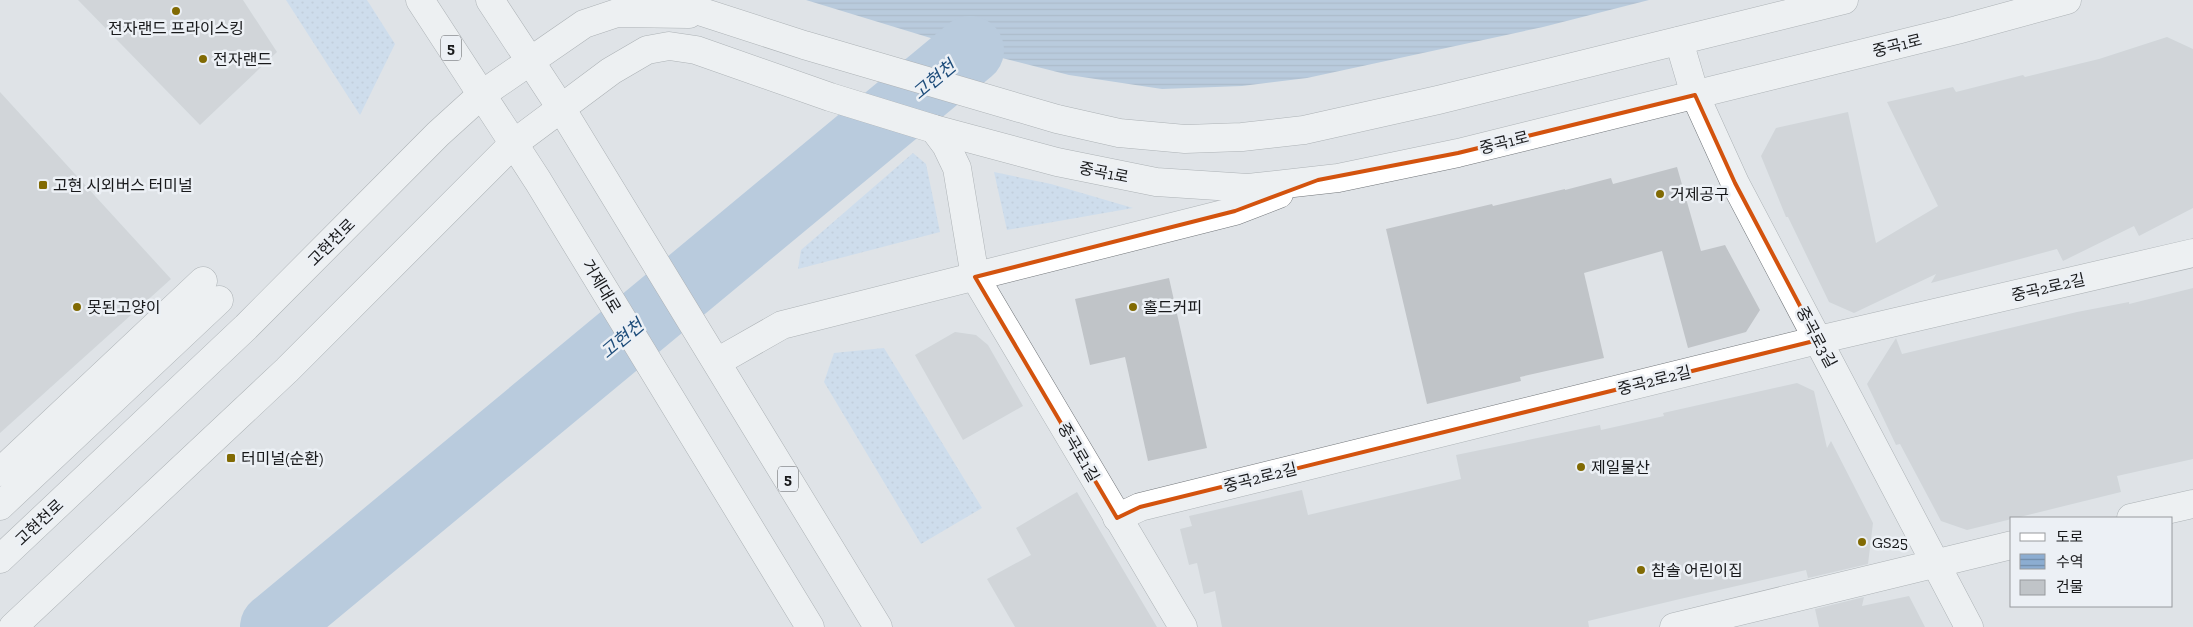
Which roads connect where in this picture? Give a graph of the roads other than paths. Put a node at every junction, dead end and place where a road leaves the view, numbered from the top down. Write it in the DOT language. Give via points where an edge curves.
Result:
graph roads {
  1 [pos="420,0"];
  2 [pos="490,0"];
  3 [pos="665,0"];
  4 [pos="1844,0"];
  5 [pos="2066,0"];
  6 [pos="705,14"];
  7 [pos="1678,41"];
  8 [pos="531,62"];
  9 [pos="482,95"];
  10 [pos="1695,95"];
  11 [pos="561,108"];
  12 [pos="934,129"];
  13 [pos="513,144"];
  14 [pos="1318,180"];
  15 [pos="2193,253"];
  16 [pos="975,277"];
  17 [pos="1818,340"];
  18 [pos="716,362"];
  19 [pos="0,472"];
  20 [pos="2193,504"];
  21 [pos="0,506"];
  22 [pos="2135,517"];
  23 [pos="1117,518"];
  24 [pos="2010,546"];
  25 [pos="0,559"];
  26 [pos="1935,563"];
  27 [pos="13,627"];
  28 [pos="810,627"];
  29 [pos="878,627"];
  30 [pos="1183,627"];
  31 [pos="1674,627"];
  32 [pos="1969,627"];
  1 -- 9 [label="street, 거제대로 / 5"];
  2 -- 8 [label="street, 5"];
  3 -- 6 [label="street"];
  4 -- 7 [label="street"];
  5 -- 10 [label="street, 중곡1로"];
  6 -- 7 [label="street" via="1057,119 1119,133 1185,139 1304,130"];
  6 -- 8 [label="street, 고현천로" via="617,13 584,24"];
  7 -- 10 [label="street, 중곡로3길"];
  8 -- 9 [label="street, 고현천로"];
  8 -- 11 [label="street, 5"];
  9 -- 13 [label="street, 거제대로 / 5"];
  9 -- 25 [label="street, 고현천로" via="438,134 239,334"];
  10 -- 14 [label="street, 중곡1로" via="1458,153"];
  10 -- 17 [label="street, 중곡로3길" via="1735,183"];
  11 -- 12 [label="street, 중곡1로" via="611,71 647,50 669,46 696,50"];
  11 -- 13 [label="street, 중곡1로"];
  11 -- 18 [label="street, 5"];
  12 -- 14 [label="street, 중곡1로" via="1057,162 1156,182 1248,188"];
  12 -- 16 [label="street" via="957,168"];
  13 -- 27 [label="street" via="286,370"];
  13 -- 28 [label="street, 거제대로 / 5"];
  14 -- 16 [label="street" via="1235,211"];
  15 -- 17 [label="street, 중곡2로2길"];
  16 -- 18 [label="street" via="782,325"];
  16 -- 23 [label="street, 중곡로1길"];
  17 -- 23 [label="street, 중곡2로2길" via="1140,507"];
  17 -- 26 [label="street, 중곡로3길"];
  18 -- 29 [label="street, 5"];
  19 -- 21 [label="street" via="211,290"];
  20 -- 22 [label="street"];
  23 -- 30 [label="street, 중곡로1길"];
  24 -- 26 [label="street"];
  26 -- 31 [label="street"];
  26 -- 32 [label="street, 중곡로3길"];
}
